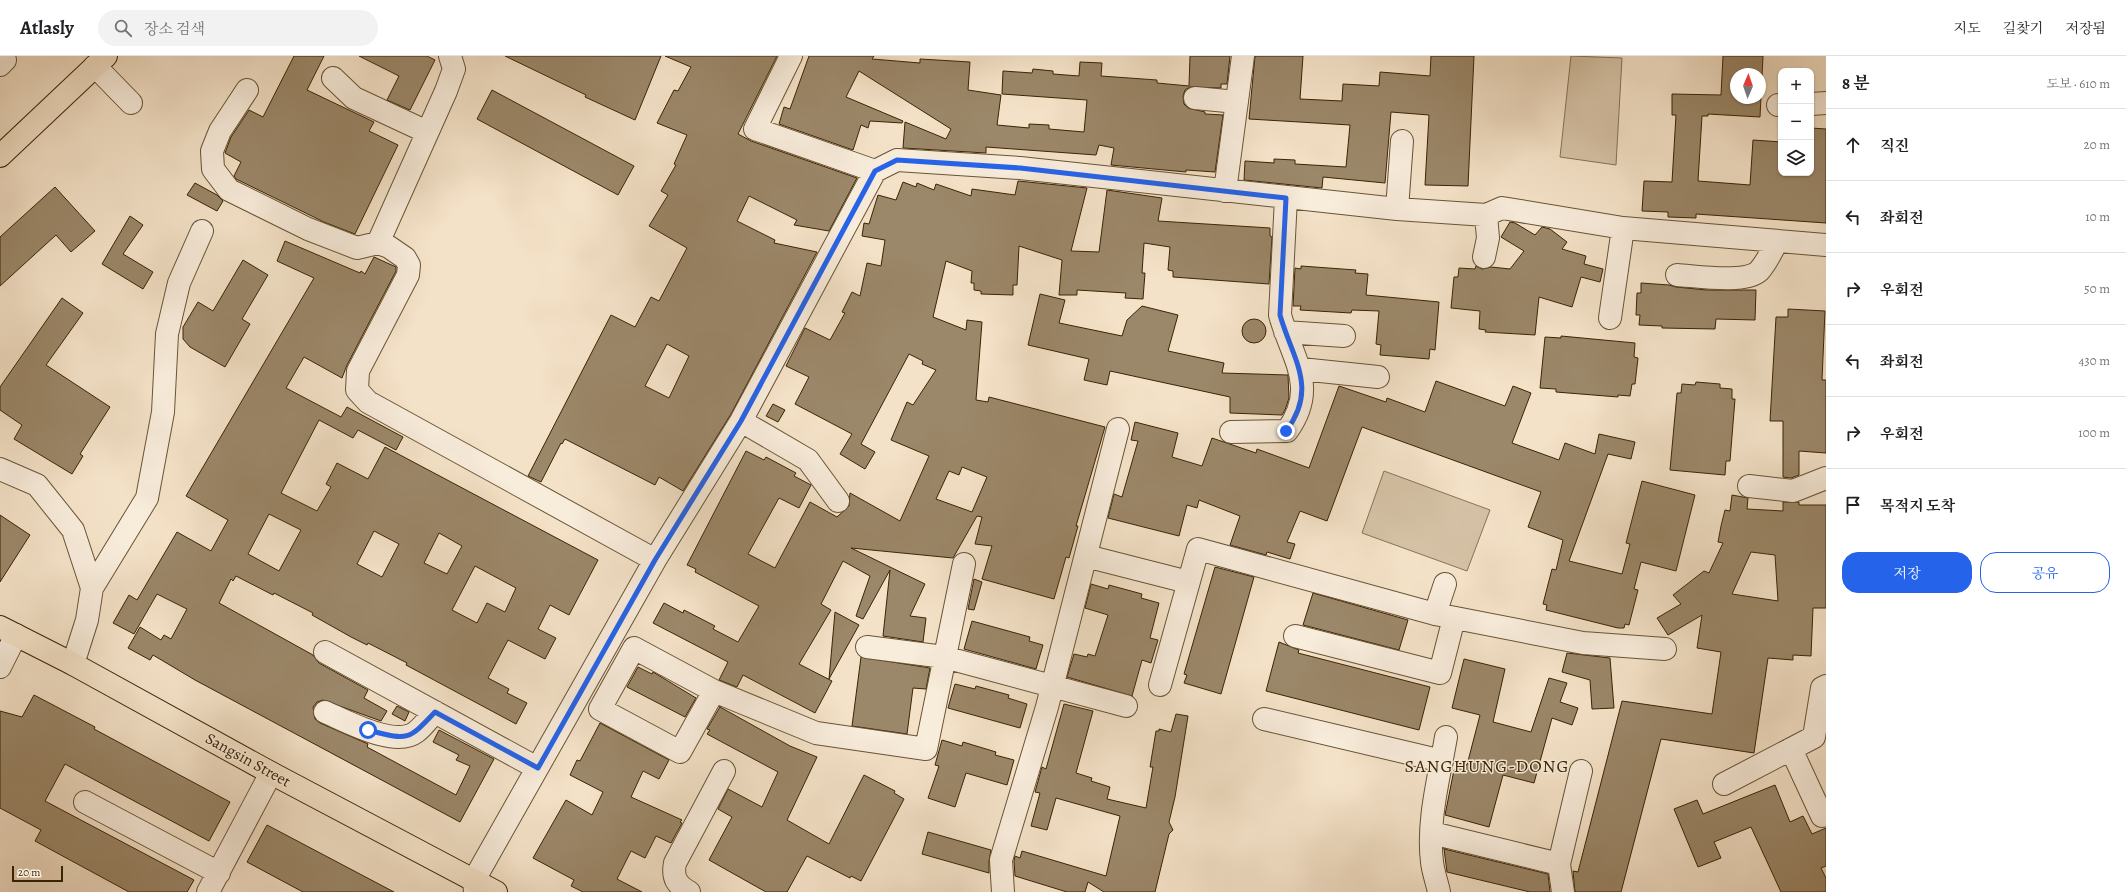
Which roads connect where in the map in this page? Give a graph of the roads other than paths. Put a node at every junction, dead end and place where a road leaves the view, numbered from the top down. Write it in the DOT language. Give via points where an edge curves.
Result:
graph roads {
  1 [pos="450,56"];
  2 [pos="791,56"];
  3 [pos="1243,56"];
  4 [pos="100,61"];
  5 [pos="333,78"];
  6 [pos="247,90"];
  7 [pos="1195,98"];
  8 [pos="1237,102"];
  9 [pos="1826,103"];
  10 [pos="131,104"];
  11 [pos="1814,104"];
  12 [pos="427,132"];
  13 [pos="1402,141"];
  14 [pos="0,156"];
  15 [pos="875,171"];
  16 [pos="1225,192"];
  17 [pos="1286,198"];
  18 [pos="1397,209"];
  19 [pos="1486,215"];
  20 [pos="1623,228"];
  21 [pos="202,231"];
  22 [pos="1777,241"];
  23 [pos="378,243"];
  24 [pos="1826,245"];
  25 [pos="1484,257"];
  26 [pos="1677,274"];
  27 [pos="1610,318"];
  28 [pos="1285,332"];
  29 [pos="1344,336"];
  30 [pos="1301,369"];
  31 [pos="1378,378"];
  32 [pos="741,421"];
  33 [pos="1118,429"];
  34 [pos="1231,432"];
  35 [pos="0,469"];
  36 [pos="1826,478"];
  37 [pos="1749,486"];
  38 [pos="838,501"];
  39 [pos="1086,556"];
  40 [pos="655,560"];
  41 [pos="964,564"];
  42 [pos="1188,582"];
  43 [pos="1445,584"];
  44 [pos="92,588"];
  45 [pos="1445,616"];
  46 [pos="8,631"];
  47 [pos="1295,636"];
  48 [pos="867,647"];
  49 [pos="1665,649"];
  50 [pos="325,652"];
  51 [pos="944,657"];
  52 [pos="73,664"];
  53 [pos="0,667"];
  54 [pos="1160,685"];
  55 [pos="1053,686"];
  56 [pos="1826,686"];
  57 [pos="714,691"];
  58 [pos="1126,706"];
  59 [pos="325,712"];
  60 [pos="435,712"];
  61 [pos="1264,719"];
  62 [pos="1446,737"];
  63 [pos="1791,749"];
  64 [pos="1442,762"];
  65 [pos="538,768"];
  66 [pos="1581,770"];
  67 [pos="724,771"];
  68 [pos="271,773"];
  69 [pos="1724,784"];
  70 [pos="85,802"];
  71 [pos="1822,816"];
  72 [pos="1432,833"];
  73 [pos="1559,864"];
  74 [pos="213,883"];
  75 [pos="474,886"];
  76 [pos="496,892"];
  77 [pos="689,892"];
  78 [pos="1003,892"];
  79 [pos="1439,892"];
  80 [pos="1563,892"];
  1 -- 12 [label="street" via="454,69"];
  2 -- 15 [label="street" via="756,129"];
  3 -- 8 [label="street"];
  4 -- 10 [label="street"];
  4 -- 14 [label="main road"];
  5 -- 12 [label="street" via="354,98"];
  6 -- 23 [label="street" via="220,131 212,151 213,169 230,190 308,229 357,248"];
  7 -- 8 [label="street"];
  8 -- 16 [label="street"];
  9 -- 11 [label="street"];
  12 -- 23 [label="street"];
  13 -- 18 [label="street"];
  15 -- 16 [label="street" via="897,160 1020,168"];
  15 -- 32 [label="street"];
  16 -- 17 [label="street"];
  17 -- 18 [label="street"];
  17 -- 28 [label="street" via="1280,315"];
  18 -- 19 [label="street"];
  19 -- 20 [label="street" via="1502,208"];
  19 -- 25 [label="street" via="1488,238"];
  20 -- 22 [label="street"];
  20 -- 27 [label="street"];
  21 -- 44 [label="street" via="179,283 167,334 163,412 147,498"];
  22 -- 24 [label="street"];
  22 -- 26 [label="street" via="1758,272 1744,277 1737,279"];
  23 -- 40 [label="street" via="405,258 408,275 358,371 356,390 368,402"];
  28 -- 29 [label="street"];
  28 -- 30 [label="street"];
  30 -- 31 [label="street"];
  30 -- 34 [label="street" via="1303,386 1294,420 1286,431"];
  32 -- 38 [label="street" via="808,460"];
  32 -- 40 [label="street"];
  33 -- 39 [label="street"];
  35 -- 44 [label="street" via="37,484 73,530"];
  36 -- 37 [label="street" via="1793,491"];
  39 -- 42 [label="street"];
  39 -- 55 [label="street"];
  40 -- 65 [label="street"];
  41 -- 51 [label="street"];
  42 -- 45 [label="street" via="1198,549"];
  42 -- 54 [label="street"];
  43 -- 45 [label="street"];
  44 -- 52 [label="street" via="87,620"];
  45 -- 47 [label="street" via="1440,673"];
  45 -- 49 [label="street" via="1583,644"];
  46 -- 52 [label="main road, Sangsin Street"];
  46 -- 53 [label="street"];
  48 -- 51 [label="street"];
  50 -- 60 [label="street"];
  51 -- 55 [label="street"];
  51 -- 57 [label="street" via="926,749 816,733"];
  52 -- 68 [label="main road, Sangsin Street"];
  55 -- 58 [label="street"];
  55 -- 78 [label="street" via="1001,860"];
  56 -- 63 [label="street" via="1822,688 1814,737"];
  57 -- 57 [label="street" via="634,648 600,709 680,752"];
  59 -- 60 [label="street" via="368,730 398,738 415,733"];
  60 -- 65 [label="street"];
  61 -- 64 [label="street"];
  62 -- 64 [label="street"];
  63 -- 69 [label="street"];
  63 -- 71 [label="street"];
  64 -- 72 [label="street"];
  65 -- 75 [label="street"];
  66 -- 73 [label="street"];
  67 -- 77 [label="street" via="675,863 674,878 677,884"];
  68 -- 74 [label="street"];
  68 -- 75 [label="main road, Sangsin Street"];
  70 -- 74 [label="street"];
  72 -- 73 [label="street"];
  72 -- 79 [label="street" via="1432,863"];
  73 -- 80 [label="street"];
  75 -- 76 [label="main road, Sangsin Street"];
}
